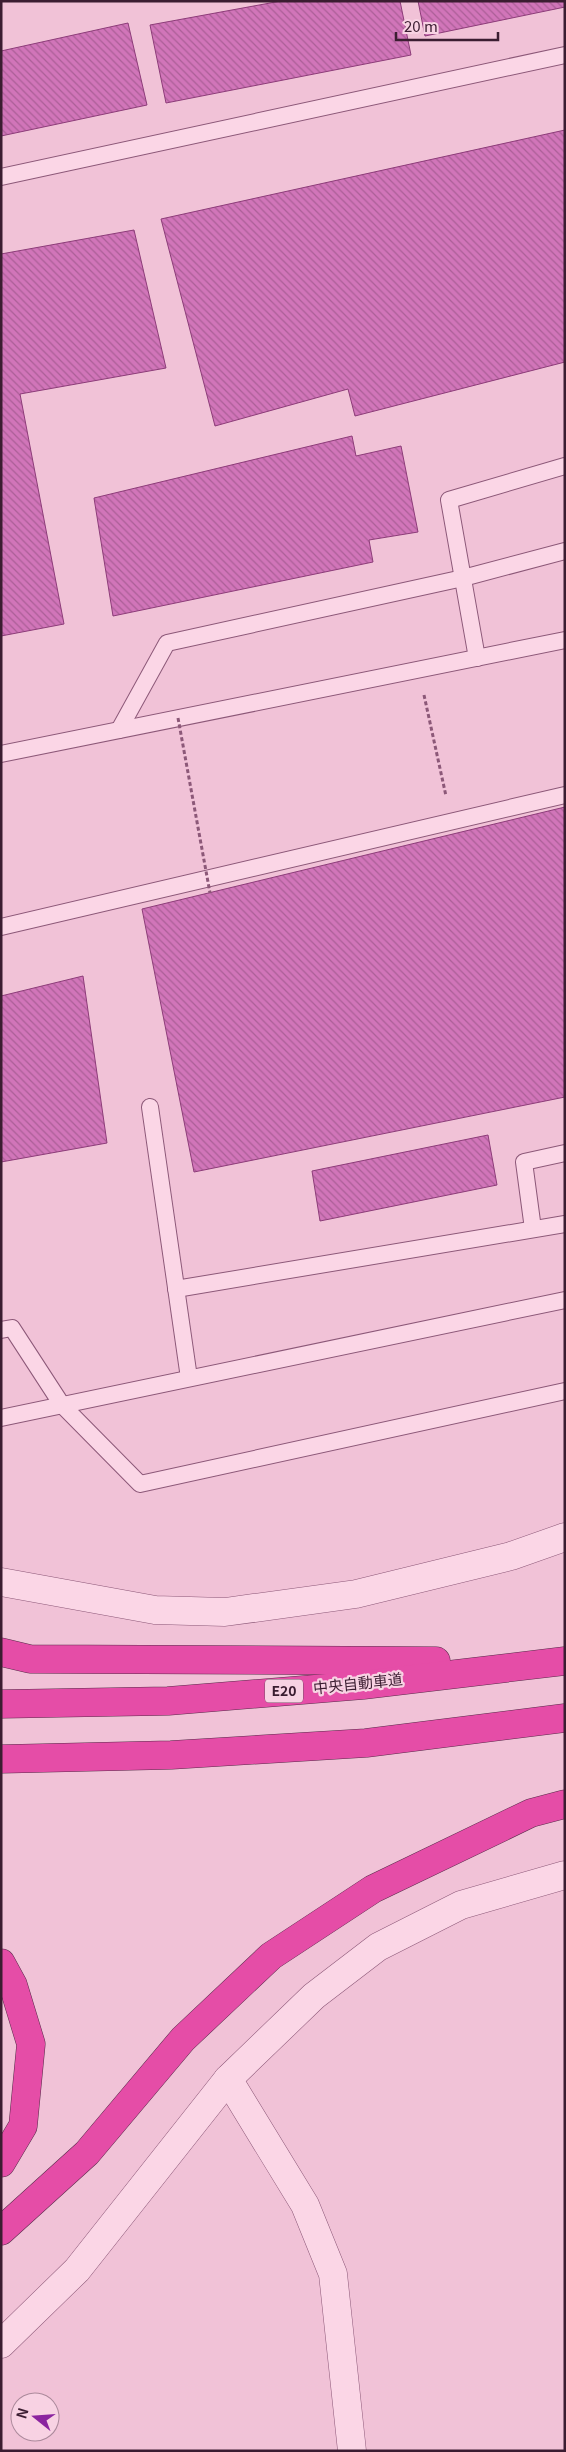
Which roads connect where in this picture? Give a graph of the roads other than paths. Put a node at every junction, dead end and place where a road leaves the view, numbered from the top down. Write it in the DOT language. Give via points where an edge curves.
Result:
graph roads {
  1 [pos="565,55"];
  2 [pos="1,177"];
  3 [pos="565,466"];
  4 [pos="565,551"];
  5 [pos="463,578"];
  6 [pos="565,640"];
  7 [pos="477,658"];
  8 [pos="120,730"];
  9 [pos="1,754"];
  10 [pos="565,795"];
  11 [pos="1,927"];
  12 [pos="150,1107"];
  13 [pos="565,1153"];
  14 [pos="565,1224"];
  15 [pos="533,1229"];
  16 [pos="176,1289"];
  17 [pos="565,1300"];
  18 [pos="1,1330"];
  19 [pos="189,1378"];
  20 [pos="565,1391"];
  21 [pos="62,1405"];
  22 [pos="1,1418"];
  23 [pos="565,1537"];
  24 [pos="1,1582"];
  25 [pos="1,1652"];
  26 [pos="561,1661"];
  27 [pos="1,1704"];
  28 [pos="565,1718"];
  29 [pos="1,1759"];
  30 [pos="565,1804"];
  31 [pos="565,1875"];
  32 [pos="1,1962"];
  33 [pos="228,2079"];
  34 [pos="1,2163"];
  35 [pos="1,2231"];
  36 [pos="1,2344"];
  37 [pos="352,2451"];
  1 -- 2 [label="lane"];
  3 -- 5 [label="lane" via="449,500"];
  4 -- 5 [label="lane"];
  5 -- 7 [label="lane"];
  5 -- 8 [label="lane" via="167,643"];
  6 -- 7 [label="lane"];
  7 -- 8 [label="lane"];
  8 -- 9 [label="lane"];
  10 -- 11 [label="lane"];
  12 -- 16 [label="lane"];
  13 -- 15 [label="lane" via="524,1162"];
  14 -- 15 [label="lane"];
  15 -- 16 [label="lane"];
  16 -- 19 [label="lane"];
  17 -- 19 [label="lane"];
  18 -- 21 [label="lane" via="12,1328"];
  19 -- 21 [label="lane"];
  20 -- 21 [label="lane" via="140,1484"];
  21 -- 22 [label="lane"];
  23 -- 24 [label="street" via="510,1556 356,1594 225,1612 155,1610"];
  25 -- 26 [label="highway" via="30,1660"];
  26 -- 27 [label="highway, 中央自動車道 / E20" via="363,1685 168,1701"];
  28 -- 29 [label="highway" via="366,1742 171,1755"];
  30 -- 35 [label="highway" via="532,1813 373,1889 271,1956 183,2039 87,2153"];
  31 -- 33 [label="street" via="461,1905 378,1947 314,1996"];
  32 -- 34 [label="highway" via="13,1985 30,2044 23,2126"];
  33 -- 36 [label="street" via="77,2270"];
  33 -- 37 [label="street" via="305,2205 333,2274"];
}
